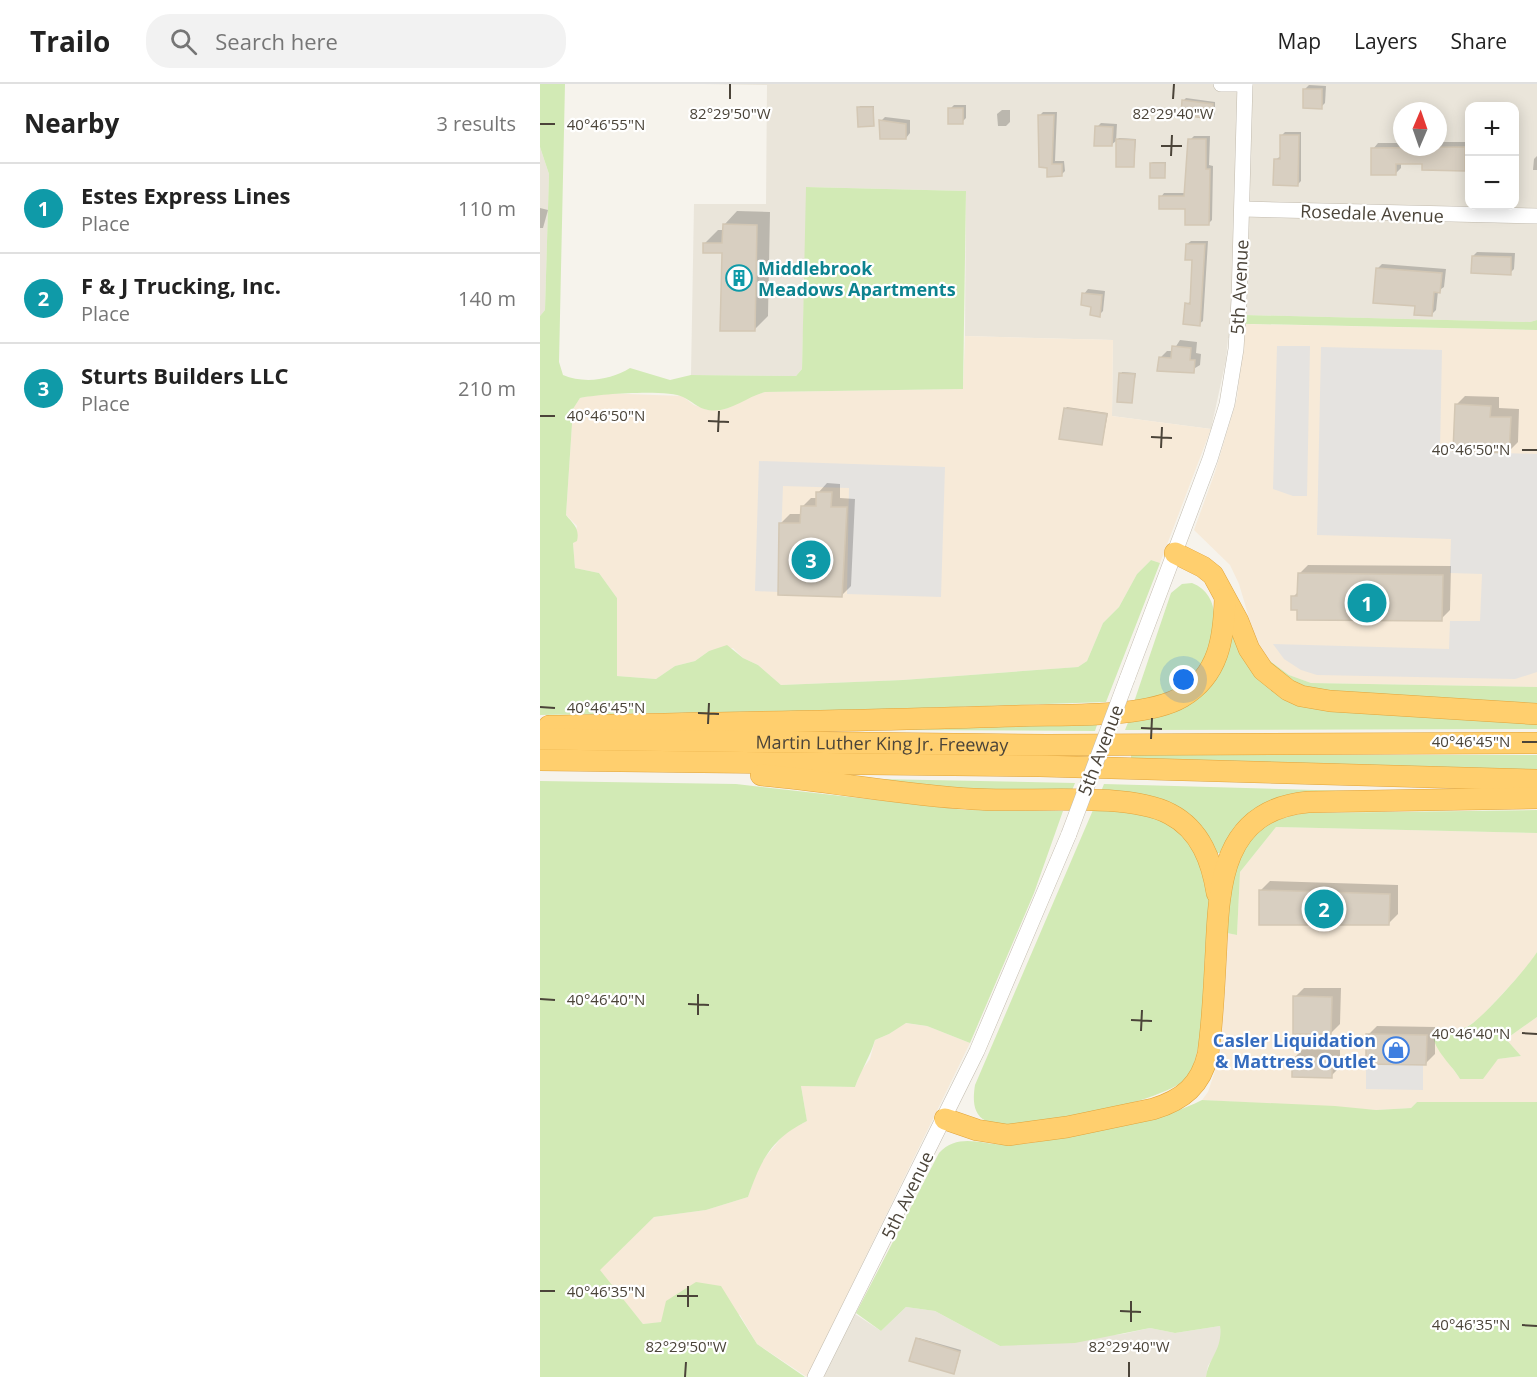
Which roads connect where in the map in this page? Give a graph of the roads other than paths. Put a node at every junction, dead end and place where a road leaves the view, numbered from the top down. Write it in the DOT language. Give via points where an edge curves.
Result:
graph roads {
  1 [pos="1221,84"];
  2 [pos="1245,84"];
  3 [pos="1242,209"];
  4 [pos="1537,216"];
  5 [pos="1175,553"];
  6 [pos="1225,598"];
  7 [pos="1537,714"];
  8 [pos="540,726"];
  9 [pos="540,740"];
  10 [pos="1537,743"];
  11 [pos="540,760"];
  12 [pos="540,770"];
  13 [pos="1537,780"];
  14 [pos="1537,798"];
  15 [pos="1218,900"];
  16 [pos="945,1119"];
  17 [pos="815,1377"];
  1 -- 2 [label="street"];
  2 -- 3 [label="street, 5th Avenue"];
  3 -- 4 [label="street, Rosedale Avenue"];
  3 -- 5 [label="street, 5th Avenue" via="1236,349 1227,404"];
  5 -- 6 [label="highway" via="1209,571"];
  5 -- 16 [label="street, 5th Avenue, bridge" via="1069,834 1007,985"];
  6 -- 7 [label="highway" via="1259,665 1278,684 1301,696"];
  6 -- 8 [label="highway" via="1222,642 1207,674 1182,697 1146,709 954,718"];
  9 -- 10 [label="highway, Martin Luther King Jr. Freeway" via="1024,745"];
  11 -- 13 [label="highway, Martin Luther King Jr. Freeway" via="1040,766"];
  12 -- 15 [label="highway" via="745,774 975,800 1142,804 1172,815 1197,838 1209,860"];
  14 -- 15 [label="highway" via="1287,805 1260,818 1236,841"];
  15 -- 16 [label="highway" via="1210,1043 1202,1074 1190,1091 1153,1109 1023,1134 993,1134"];
  16 -- 17 [label="street, 5th Avenue"];
}
